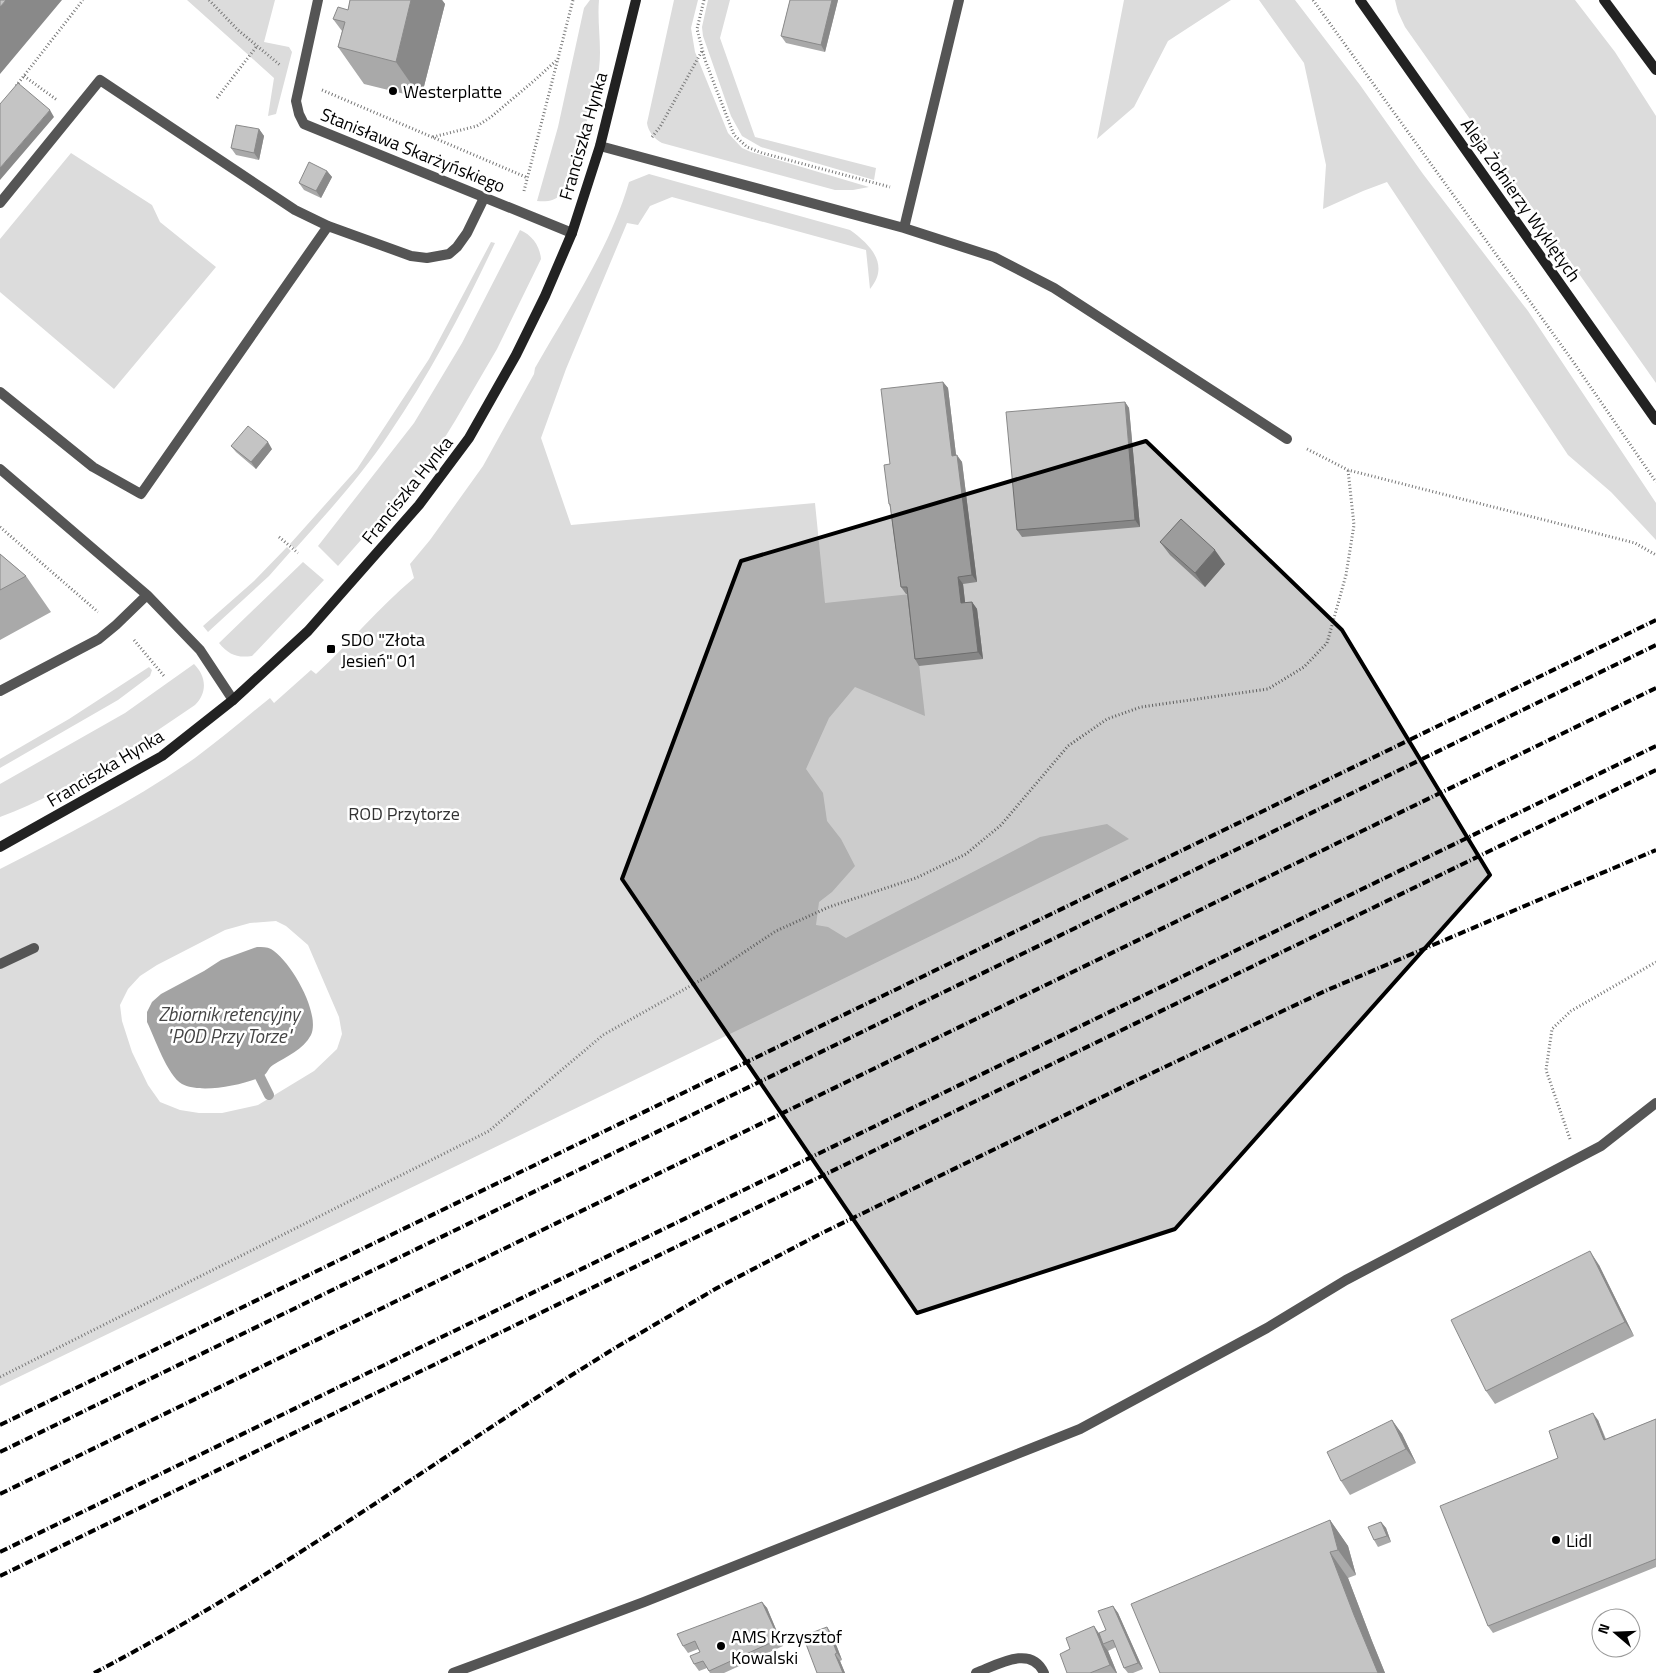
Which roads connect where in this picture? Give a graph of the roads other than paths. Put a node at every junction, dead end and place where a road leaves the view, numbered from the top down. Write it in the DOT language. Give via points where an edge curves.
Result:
graph roads {
  1 [pos="318,0"];
  2 [pos="636,0"];
  3 [pos="959,0"];
  4 [pos="1360,0"];
  5 [pos="1604,0"];
  6 [pos="1656,70"];
  7 [pos="600,146"];
  8 [pos="485,196"];
  9 [pos="0,203"];
  10 [pos="328,226"];
  11 [pos="904,228"];
  12 [pos="572,232"];
  13 [pos="0,392"];
  14 [pos="1656,420"];
  15 [pos="1287,439"];
  16 [pos="0,469"];
  17 [pos="147,595"];
  18 [pos="0,691"];
  19 [pos="233,700"];
  20 [pos="0,847"];
  21 [pos="34,948"];
  22 [pos="0,964"];
  23 [pos="1656,1104"];
  24 [pos="1042,1669"];
  25 [pos="453,1673"];
  26 [pos="976,1673"];
  1 -- 8 [label="street, Stanisława Skarżyńskiego" via="296,101 304,124"];
  2 -- 7 [label="street, Franciszka Hynka"];
  3 -- 11 [label="street"];
  4 -- 14 [label="street, Aleja Żołnierzy Wyklętych"];
  5 -- 6 [label="street"];
  7 -- 11 [label="street"];
  7 -- 12 [label="street, Franciszka Hynka"];
  8 -- 10 [label="street" via="467,233 449,254 428,258 411,256"];
  8 -- 12 [label="street, Stanisława Skarżyńskiego"];
  9 -- 10 [label="street" via="100,80 295,210"];
  10 -- 13 [label="street" via="142,494 93,467"];
  11 -- 15 [label="street" via="994,257 1054,288"];
  12 -- 19 [label="street, Franciszka Hynka" via="516,355 469,438 419,505 321,617"];
  16 -- 17 [label="street"];
  17 -- 18 [label="street" via="99,639"];
  17 -- 19 [label="street" via="200,650"];
  19 -- 20 [label="street, Franciszka Hynka" via="162,756"];
  21 -- 22 [label="street"];
  23 -- 25 [label="street" via="1601,1146 1346,1280 1267,1328 1080,1429 644,1602"];
  24 -- 26 [label="street" via="1032,1659 1014,1658"];
}
